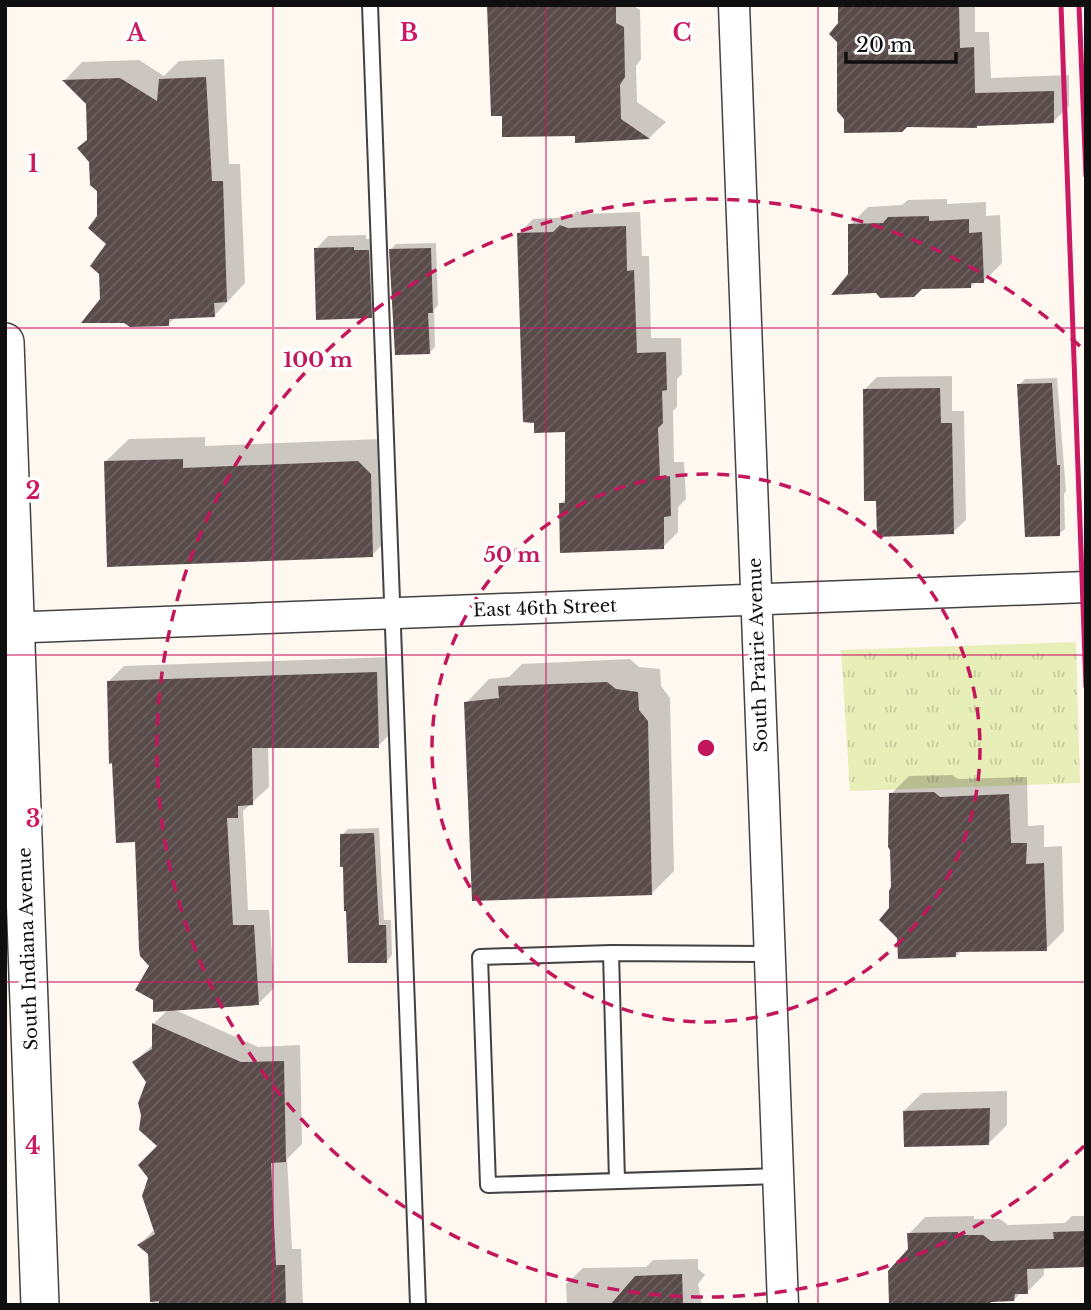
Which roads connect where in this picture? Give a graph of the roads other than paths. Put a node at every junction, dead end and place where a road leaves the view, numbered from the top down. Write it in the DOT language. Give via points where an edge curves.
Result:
graph roads {
  1 [pos="370,5"];
  2 [pos="734,5"];
  3 [pos="5,342"];
  4 [pos="1086,587"];
  5 [pos="756,600"];
  6 [pos="391,614"];
  7 [pos="10,628"];
  8 [pos="611,953"];
  9 [pos="769,954"];
  10 [pos="778,1175"];
  11 [pos="617,1181"];
  12 [pos="40,1305"];
  13 [pos="418,1305"];
  14 [pos="783,1305"];
  1 -- 6 [label="lane"];
  2 -- 5 [label="street, South Prairie Avenue"];
  3 -- 7 [label="street, South Indiana Avenue"];
  4 -- 5 [label="street, East 46th Street"];
  5 -- 6 [label="street, East 46th Street"];
  5 -- 9 [label="street, South Prairie Avenue"];
  6 -- 7 [label="street, East 46th Street"];
  6 -- 13 [label="lane"];
  7 -- 12 [label="street, South Indiana Avenue"];
  8 -- 9 [label="lane"];
  8 -- 11 [label="lane"];
  8 -- 11 [label="lane" via="480,957 488,1185"];
  9 -- 10 [label="street, South Prairie Avenue"];
  10 -- 11 [label="lane"];
  10 -- 14 [label="street, South Prairie Avenue"];
}
